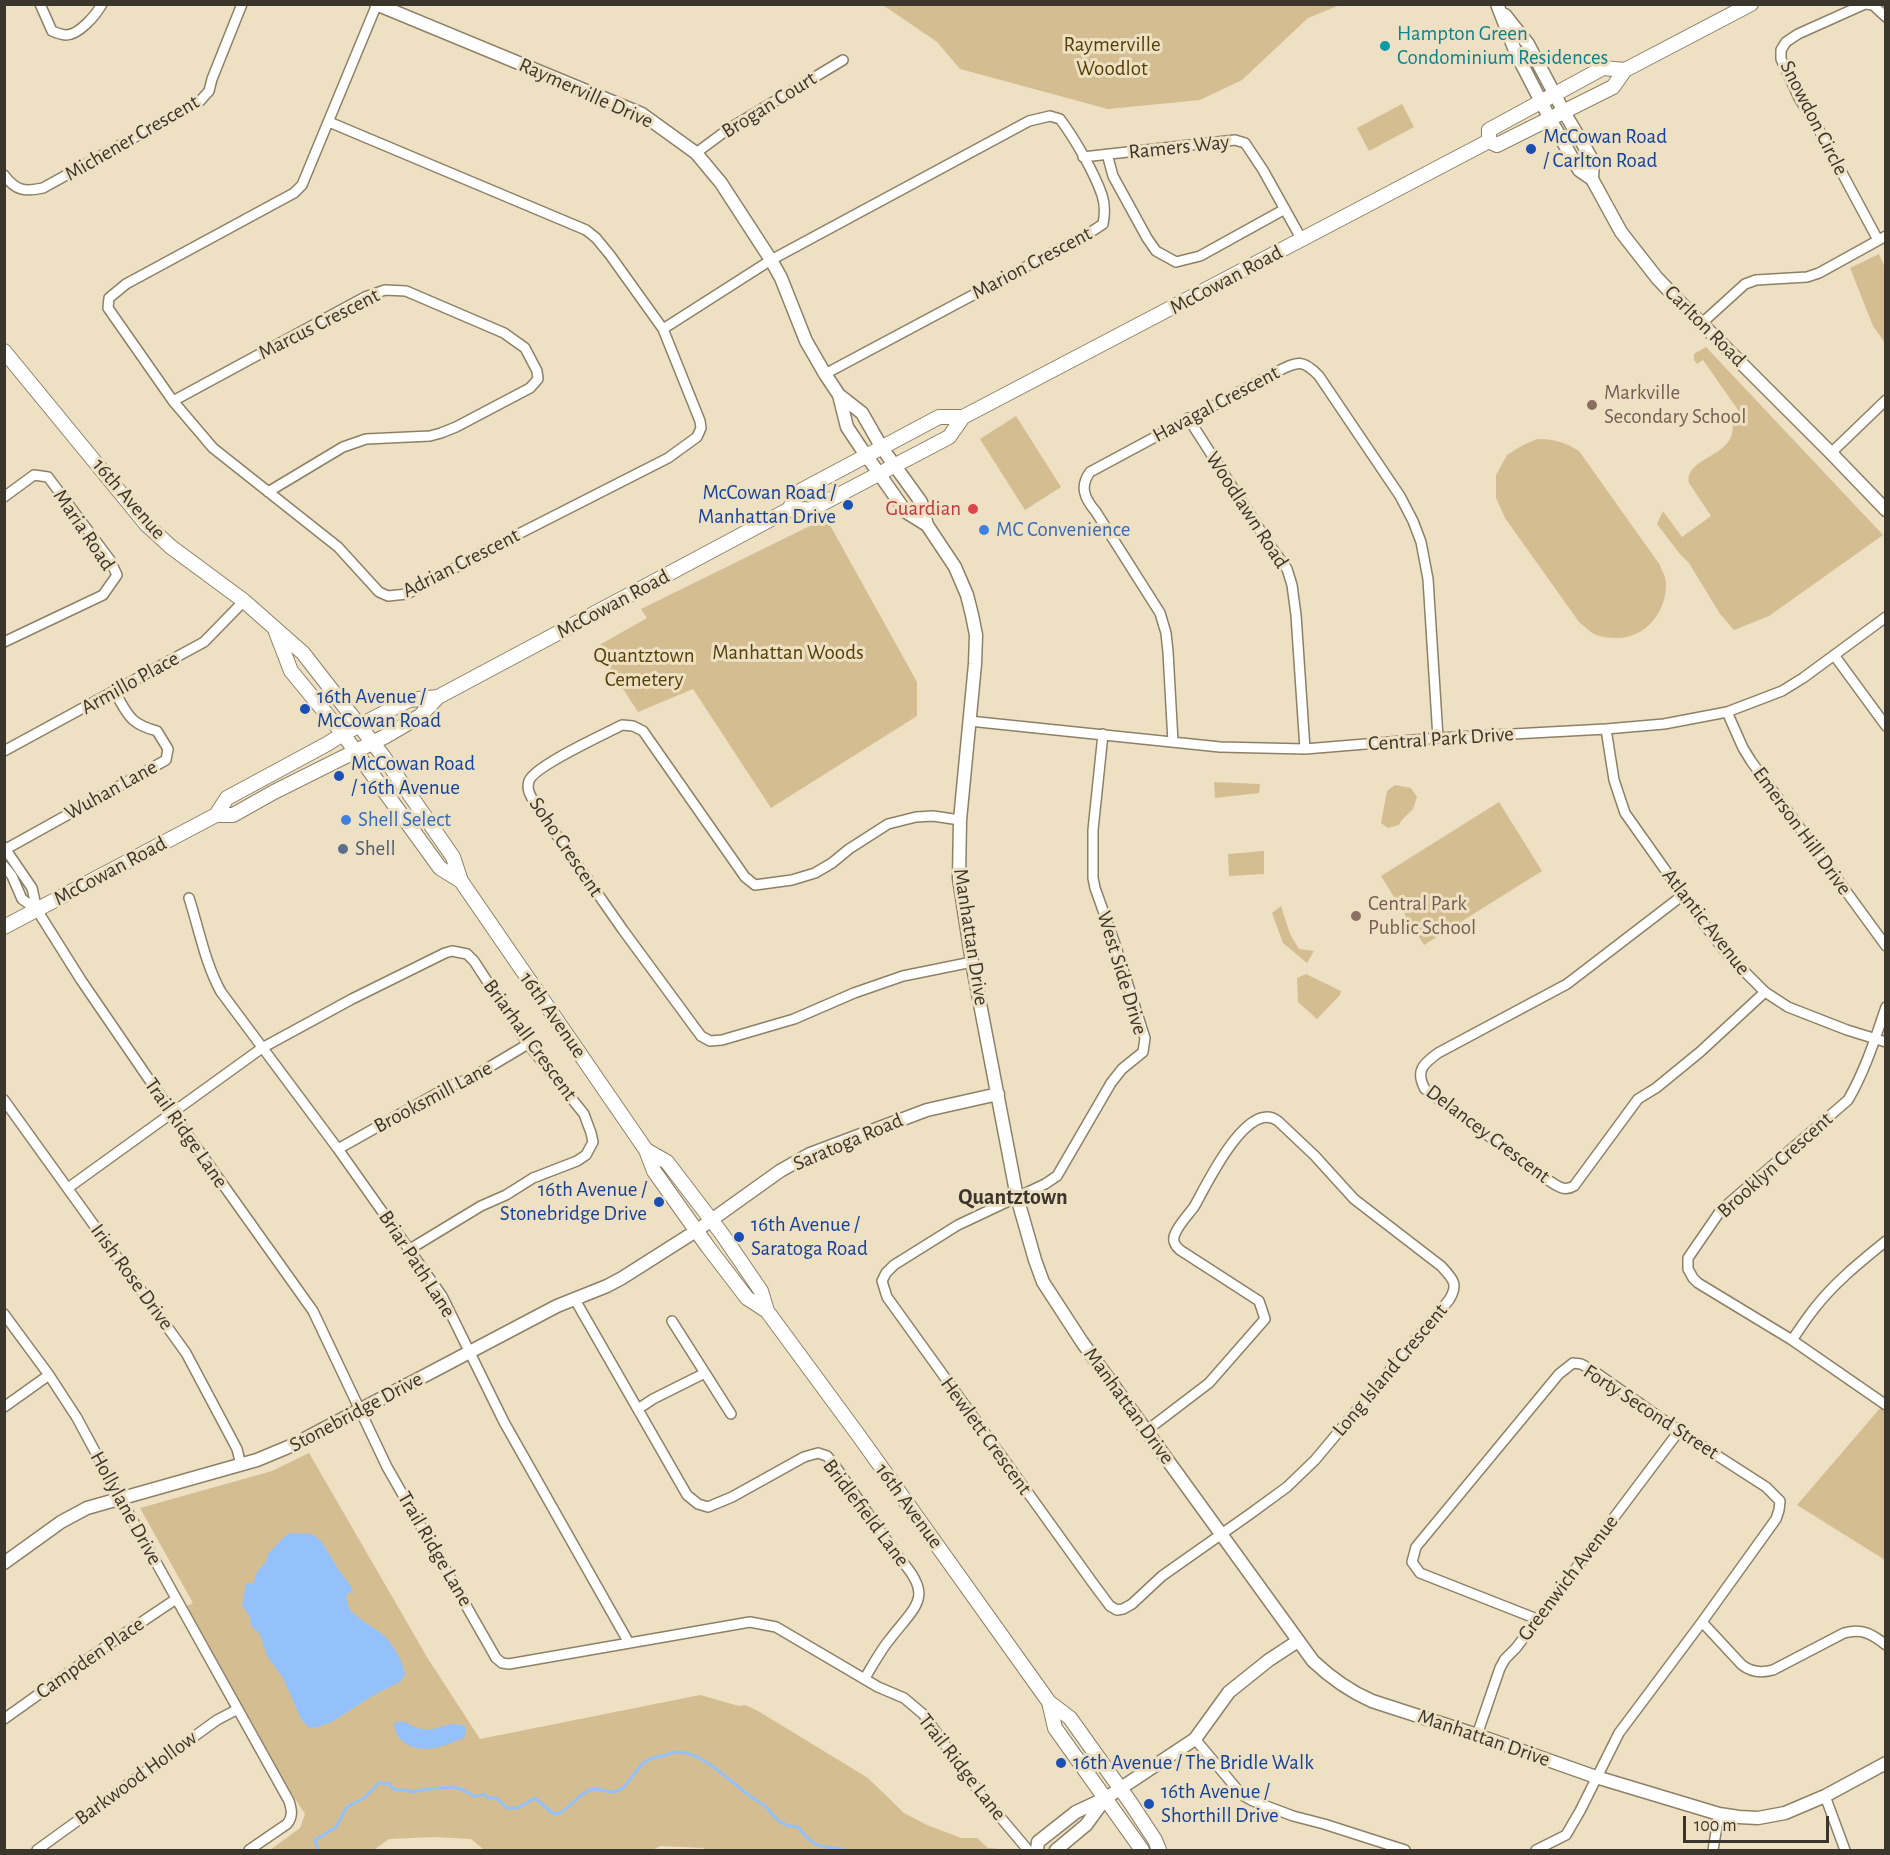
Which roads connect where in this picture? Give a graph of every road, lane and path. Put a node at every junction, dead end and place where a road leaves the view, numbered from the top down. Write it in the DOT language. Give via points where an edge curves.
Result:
graph roads {
  1 [pos="40,4"];
  2 [pos="102,4"];
  3 [pos="242,4"];
  4 [pos="1497,4"];
  5 [pos="1750,4"];
  6 [pos="1865,4"];
  7 [pos="377,5"];
  8 [pos="1886,17"];
  9 [pos="843,60"];
  10 [pos="1625,70"];
  11 [pos="1554,94"];
  12 [pos="1541,101"];
  13 [pos="1564,112"];
  14 [pos="1550,118"];
  15 [pos="329,122"];
  16 [pos="1489,141"];
  17 [pos="696,153"];
  18 [pos="1107,154"];
  19 [pos="1083,157"];
  20 [pos="4,175"];
  21 [pos="1592,179"];
  22 [pos="1285,209"];
  23 [pos="1882,238"];
  24 [pos="1302,240"];
  25 [pos="771,260"];
  26 [pos="1702,323"];
  27 [pos="663,329"];
  28 [pos="6,358"];
  29 [pos="825,374"];
  30 [pos="839,395"];
  31 [pos="1886,400"];
  32 [pos="173,401"];
  33 [pos="963,417"];
  34 [pos="1188,418"];
  35 [pos="882,448"];
  36 [pos="1831,453"];
  37 [pos="867,456"];
  38 [pos="894,465"];
  39 [pos="879,473"];
  40 [pos="268,492"];
  41 [pos="4,497"];
  42 [pos="788,510"];
  43 [pos="1886,510"];
  44 [pos="927,525"];
  45 [pos="244,601"];
  46 [pos="1886,617"];
  47 [pos="274,627"];
  48 [pos="4,642"];
  49 [pos="1834,655"];
  50 [pos="114,691"];
  51 [pos="438,697"];
  52 [pos="1727,712"];
  53 [pos="969,721"];
  54 [pos="360,725"];
  55 [pos="1886,726"];
  56 [pos="1606,729"];
  57 [pos="343,734"];
  58 [pos="1103,734"];
  59 [pos="1438,738"];
  60 [pos="373,742"];
  61 [pos="1173,742"];
  62 [pos="1305,749"];
  63 [pos="4,751"];
  64 [pos="356,751"];
  65 [pos="216,814"];
  66 [pos="960,820"];
  67 [pos="5,848"];
  68 [pos="4,866"];
  69 [pos="461,881"];
  70 [pos="1683,895"];
  71 [pos="189,898"];
  72 [pos="37,910"];
  73 [pos="4,927"];
  74 [pos="1886,946"];
  75 [pos="972,962"];
  76 [pos="1765,992"];
  77 [pos="1886,1007"];
  78 [pos="1875,1038"];
  79 [pos="1886,1042"];
  80 [pos="528,1044"];
  81 [pos="262,1048"];
  82 [pos="998,1094"];
  83 [pos="6,1105"];
  84 [pos="171,1113"];
  85 [pos="338,1149"];
  86 [pos="646,1150"];
  87 [pos="68,1188"];
  88 [pos="1017,1197"];
  89 [pos="710,1220"];
  90 [pos="696,1231"];
  91 [pos="1886,1241"];
  92 [pos="410,1249"];
  93 [pos="574,1298"];
  94 [pos="766,1311"];
  95 [pos="4,1314"];
  96 [pos="672,1321"];
  97 [pos="1792,1340"];
  98 [pos="469,1352"];
  99 [pos="705,1373"];
  100 [pos="49,1375"];
  101 [pos="1886,1405"];
  102 [pos="4,1407"];
  103 [pos="638,1409"];
  104 [pos="361,1410"];
  105 [pos="731,1414"];
  106 [pos="1146,1431"];
  107 [pos="1679,1431"];
  108 [pos="241,1465"];
  109 [pos="120,1498"];
  110 [pos="1221,1534"];
  111 [pos="4,1563"];
  112 [pos="176,1599"];
  113 [pos="1537,1619"];
  114 [pos="1702,1622"];
  115 [pos="1298,1641"];
  116 [pos="629,1643"];
  117 [pos="1886,1645"];
  118 [pos="865,1678"];
  119 [pos="1049,1702"];
  120 [pos="238,1709"];
  121 [pos="4,1719"];
  122 [pos="1477,1734"];
  123 [pos="1195,1739"];
  124 [pos="1886,1763"];
  125 [pos="1596,1777"];
  126 [pos="1121,1787"];
  127 [pos="1825,1796"];
  128 [pos="1106,1798"];
  129 [pos="1719,1814"];
  130 [pos="37,1851"];
  131 [pos="249,1851"];
  132 [pos="1028,1851"];
  133 [pos="1037,1851"];
  134 [pos="1056,1851"];
  135 [pos="1142,1851"];
  136 [pos="1159,1851"];
  137 [pos="1406,1851"];
  138 [pos="1536,1851"];
  139 [pos="1713,1851"];
  140 [pos="1845,1851"];
  1 -- 2 [label="street" via="52,31 64,35 74,34"];
  3 -- 20 [label="street, Michener Crescent" via="209,91 200,101 43,188 17,188"];
  4 -- 11 [label="street" via="1528,44"];
  4 -- 12 [label="street"];
  5 -- 10 [label="main road, McCowan Road"];
  6 -- 8 [label="street, Snowdon Circle" via="1873,5"];
  6 -- 23 [label="street, Snowdon Circle" via="1798,34 1786,42 1781,59 1799,98"];
  7 -- 15 [label="street, Adrian Crescent"];
  7 -- 17 [label="street, Raymerville Drive" via="642,114"];
  9 -- 17 [label="street, Brogan Court"];
  10 -- 11 [label="main road, McCowan Road" via="1603,68"];
  10 -- 13 [label="main road, McCowan Road" via="1613,87"];
  11 -- 12 [label="main road, McCowan Road"];
  11 -- 13 [label="street"];
  12 -- 14 [label="street, Carlton Road"];
  12 -- 16 [label="main road, McCowan Road" via="1489,130"];
  13 -- 14 [label="main road, McCowan Road"];
  13 -- 21 [label="street, Carlton Road" via="1593,161"];
  14 -- 16 [label="main road, McCowan Road" via="1497,145"];
  14 -- 21 [label="street, Carlton Road" via="1579,170"];
  15 -- 27 [label="street, Adrian Crescent" via="586,230 610,255"];
  15 -- 32 [label="street, Adrian Crescent" via="302,185 294,194 136,278 109,298 108,308"];
  16 -- 24 [label="main road, McCowan Road"];
  17 -- 25 [label="street, Raymerville Drive" via="722,183"];
  18 -- 19 [label="street, Ramers Way"];
  18 -- 22 [label="street, Ramers Way" via="1235,140 1245,143"];
  18 -- 22 [label="street, Ramers Way" via="1113,176 1156,251 1176,261 1200,256"];
  19 -- 25 [label="street, Marion Crescent" via="1060,119 1050,116 1029,121"];
  19 -- 29 [label="street, Marion Crescent" via="1103,196 1103,224"];
  21 -- 26 [label="street, Carlton Road" via="1621,232"];
  22 -- 24 [label="street, Ramers Way"];
  23 -- 26 [label="street" via="1819,273 1745,284"];
  24 -- 33 [label="main road, McCowan Road"];
  25 -- 27 [label="street"];
  25 -- 29 [label="street, Raymerville Drive" via="806,341"];
  26 -- 36 [label="street, Carlton Road"];
  27 -- 40 [label="street, Adrian Crescent" via="700,421 697,437 668,458 407,594 388,596 379,592 338,547"];
  28 -- 45 [label="main road, 16th Avenue" via="146,524"];
  29 -- 30 [label="street, Raymerville Drive"];
  30 -- 35 [label="street, Raymerville Drive" via="862,413"];
  30 -- 37 [label="street, Raymerville Drive" via="847,427"];
  31 -- 36 [label="street"];
  32 -- 40 [label="street, Adrian Crescent" via="213,448"];
  32 -- 40 [label="street, Marcus Crescent" via="365,297 386,290 406,291 504,333 531,357 538,379 530,388 456,427 430,436 366,439 343,447"];
  33 -- 35 [label="main road, McCowan Road" via="939,417"];
  33 -- 38 [label="main road, McCowan Road" via="949,437"];
  34 -- 59 [label="street, Havagal Crescent" via="1292,364 1303,362 1319,376 1400,496 1421,542 1428,579"];
  34 -- 61 [label="street, Havagal Crescent" via="1090,472 1083,485 1086,501 1160,613 1168,652"];
  34 -- 62 [label="street, Woodlawn Road" via="1287,568 1296,615"];
  35 -- 37 [label="main road, McCowan Road"];
  35 -- 38 [label="street, Raymerville Drive"];
  36 -- 43 [label="street, Carlton Road"];
  37 -- 39 [label="street, Manhattan Drive"];
  37 -- 42 [label="main road, McCowan Road" via="802,490"];
  38 -- 39 [label="main road, McCowan Road"];
  38 -- 44 [label="street, Manhattan Drive" via="921,502"];
  39 -- 42 [label="main road, McCowan Road" via="812,509"];
  39 -- 44 [label="street, Manhattan Drive" via="906,512"];
  41 -- 48 [label="street, Maria Road" via="34,475 48,477 117,575 103,595"];
  42 -- 51 [label="main road, McCowan Road"];
  44 -- 53 [label="street, Manhattan Drive" via="955,567 972,615 976,635"];
  45 -- 47 [label="main road, 16th Avenue"];
  45 -- 50 [label="street, Armillo Place" via="204,642"];
  46 -- 49 [label="street, Central Park Drive"];
  47 -- 54 [label="main road, 16th Avenue" via="303,653"];
  47 -- 57 [label="main road, 16th Avenue" via="291,671"];
  49 -- 52 [label="street, Central Park Drive" via="1782,691"];
  49 -- 55 [label="street"];
  50 -- 63 [label="street, Armillo Place"];
  50 -- 67 [label="street, Wuhan Lane" via="131,718 141,727 157,731 168,749 166,760"];
  51 -- 54 [label="main road, McCowan Road" via="409,700"];
  51 -- 60 [label="main road, McCowan Road" via="420,716"];
  52 -- 56 [label="street, Central Park Drive" via="1664,724"];
  52 -- 74 [label="street, Emerson Hill Drive" via="1751,761"];
  53 -- 58 [label="street, Central Park Drive"];
  53 -- 66 [label="street, Manhattan Drive"];
  54 -- 57 [label="main road, McCowan Road"];
  54 -- 60 [label="main road, 16th Avenue"];
  56 -- 59 [label="street, Central Park Drive"];
  56 -- 70 [label="street, Atlantic Avenue" via="1614,780 1625,813"];
  57 -- 64 [label="main road, 16th Avenue"];
  57 -- 65 [label="main road, McCowan Road" via="227,798"];
  58 -- 61 [label="street, Central Park Drive"];
  58 -- 88 [label="street, West Side Drive" via="1093,830 1093,878 1145,1038 1143,1052 1111,1083 1057,1176"];
  59 -- 62 [label="street, Central Park Drive"];
  60 -- 64 [label="main road, McCowan Road"];
  60 -- 69 [label="main road, 16th Avenue" via="453,857"];
  61 -- 62 [label="street, Central Park Drive"];
  64 -- 65 [label="main road, McCowan Road" via="233,815"];
  64 -- 69 [label="main road, 16th Avenue" via="440,868"];
  65 -- 72 [label="main road, McCowan Road"];
  66 -- 75 [label="street, Manhattan Drive" via="959,878"];
  66 -- 75 [label="street, Soho Crescent" via="933,816 888,824 815,873 755,885 745,878 643,731 633,726 622,725 551,762 529,779 527,789 636,947 701,1036 710,1041 794,1018 903,976"];
  67 -- 72 [label="street" via="32,888"];
  68 -- 72 [label="street" via="22,899"];
  69 -- 86 [label="main road, 16th Avenue"];
  70 -- 76 [label="street, Atlantic Avenue" via="1728,955"];
  70 -- 76 [label="street, Delancey Crescent" via="1567,984 1427,1061 1419,1077 1425,1089 1548,1180 1568,1189 1638,1099 1700,1052"];
  71 -- 81 [label="street, Briar Path Lane" via="213,979"];
  72 -- 73 [label="main road, McCowan Road"];
  72 -- 84 [label="street, Trail Ridge Lane"];
  75 -- 82 [label="street, Manhattan Drive"];
  76 -- 78 [label="street, Atlantic Avenue" via="1804,1014"];
  77 -- 78 [label="street"];
  78 -- 79 [label="street, Atlantic Avenue"];
  78 -- 97 [label="street, Brooklyn Crescent" via="1848,1100 1721,1210 1688,1258 1693,1278"];
  80 -- 81 [label="street, Briarhall Crescent" via="474,961 467,954 452,951"];
  80 -- 85 [label="street, Brooksmill Lane"];
  80 -- 92 [label="street, Briarhall Crescent" via="584,1114 593,1142 590,1149 577,1161 533,1178"];
  81 -- 84 [label="street"];
  81 -- 85 [label="street, Briar Path Lane"];
  82 -- 88 [label="street, Manhattan Drive"];
  82 -- 89 [label="street, Saratoga Road" via="927,1110 810,1154"];
  83 -- 87 [label="street, Irish Rose Drive"];
  84 -- 87 [label="street"];
  84 -- 104 [label="street, Trail Ridge Lane" via="313,1311"];
  85 -- 92 [label="street, Briar Path Lane"];
  86 -- 89 [label="main road, 16th Avenue" via="667,1162"];
  86 -- 90 [label="main road, 16th Avenue" via="654,1172"];
  87 -- 108 [label="street, Irish Rose Drive" via="186,1353 237,1449"];
  88 -- 106 [label="street, Manhattan Drive" via="1043,1282"];
  88 -- 110 [label="street, Hewlett Crescent" via="958,1225 894,1265 882,1281 887,1297 1110,1606 1118,1610 1132,1604 1162,1576"];
  89 -- 90 [label="street, Saratoga Road"];
  89 -- 94 [label="main road, 16th Avenue" via="761,1291"];
  90 -- 93 [label="street, Stonebridge Drive" via="622,1278"];
  90 -- 94 [label="main road, 16th Avenue" via="747,1298"];
  91 -- 97 [label="street" via="1828,1292"];
  92 -- 98 [label="street, Briar Path Lane" via="442,1296"];
  93 -- 98 [label="street, Stonebridge Drive"];
  93 -- 103 [label="street, Bridlefield Lane"];
  94 -- 119 [label="main road, 16th Avenue"];
  95 -- 100 [label="street, Hollylane Drive"];
  96 -- 99 [label="street"];
  97 -- 101 [label="street, Brooklyn Crescent"];
  98 -- 104 [label="street, Stonebridge Drive"];
  98 -- 116 [label="street, Briar Path Lane" via="513,1439"];
  99 -- 103 [label="street"];
  99 -- 105 [label="street"];
  100 -- 102 [label="street"];
  100 -- 109 [label="street, Hollylane Drive"];
  103 -- 118 [label="street, Bridlefield Lane" via="687,1495 708,1507 804,1457 818,1453 833,1463 910,1570 920,1592 914,1610"];
  104 -- 108 [label="street, Stonebridge Drive" via="276,1454"];
  104 -- 116 [label="street, Trail Ridge Lane" via="393,1478 499,1660 509,1664"];
  106 -- 110 [label="street, Manhattan Drive"];
  106 -- 110 [label="street, Long Island Crescent" via="1209,1383 1265,1319 1259,1301 1180,1250 1174,1240 1233,1142 1254,1121 1272,1117 1354,1199 1441,1266 1451,1277 1455,1291 1315,1460 1287,1487"];
  107 -- 113 [label="street, Greenwich Avenue"];
  107 -- 113 [label="street, Forty Second Street" via="1592,1370 1573,1364 1559,1374 1416,1547 1412,1562 1420,1573"];
  107 -- 114 [label="street, Forty Second Street" via="1766,1487 1780,1501 1776,1519"];
  108 -- 109 [label="street, Stonebridge Drive"];
  109 -- 111 [label="street, Stonebridge Drive" via="72,1515"];
  109 -- 112 [label="street, Hollylane Drive"];
  110 -- 115 [label="street, Manhattan Drive"];
  112 -- 120 [label="street, Hollylane Drive"];
  112 -- 121 [label="street, Campden Place"];
  113 -- 122 [label="street, Greenwich Avenue" via="1500,1668"];
  114 -- 117 [label="street" via="1742,1665 1756,1672 1773,1670 1852,1630 1872,1634"];
  114 -- 125 [label="street, Forty Second Street" via="1619,1733"];
  115 -- 122 [label="street, Manhattan Drive" via="1326,1673 1357,1695"];
  115 -- 123 [label="street" via="1229,1692"];
  116 -- 118 [label="street, Trail Ridge Lane" via="750,1622 776,1627"];
  118 -- 132 [label="street, Trail Ridge Lane" via="904,1698 923,1714 979,1792"];
  119 -- 126 [label="main road, 16th Avenue" via="1071,1718"];
  119 -- 128 [label="main road, 16th Avenue" via="1055,1728"];
  120 -- 130 [label="street, Barkwood Hollow" via="217,1720"];
  120 -- 131 [label="street, Hollylane Drive" via="291,1807 287,1824"];
  122 -- 125 [label="street, Manhattan Drive"];
  123 -- 126 [label="street"];
  123 -- 137 [label="street" via="1242,1795 1253,1801"];
  124 -- 127 [label="street, Manhattan Drive"];
  125 -- 129 [label="street, Manhattan Drive"];
  125 -- 138 [label="street, Forty Second Street" via="1566,1835"];
  126 -- 128 [label="street"];
  126 -- 136 [label="main road, 16th Avenue"];
  127 -- 129 [label="street, Manhattan Drive" via="1785,1813 1758,1818"];
  127 -- 140 [label="street"];
  128 -- 133 [label="street" via="1076,1812 1038,1842"];
  128 -- 134 [label="street" via="1086,1825"];
  128 -- 135 [label="main road, 16th Avenue"];
  129 -- 139 [label="street"];
}
